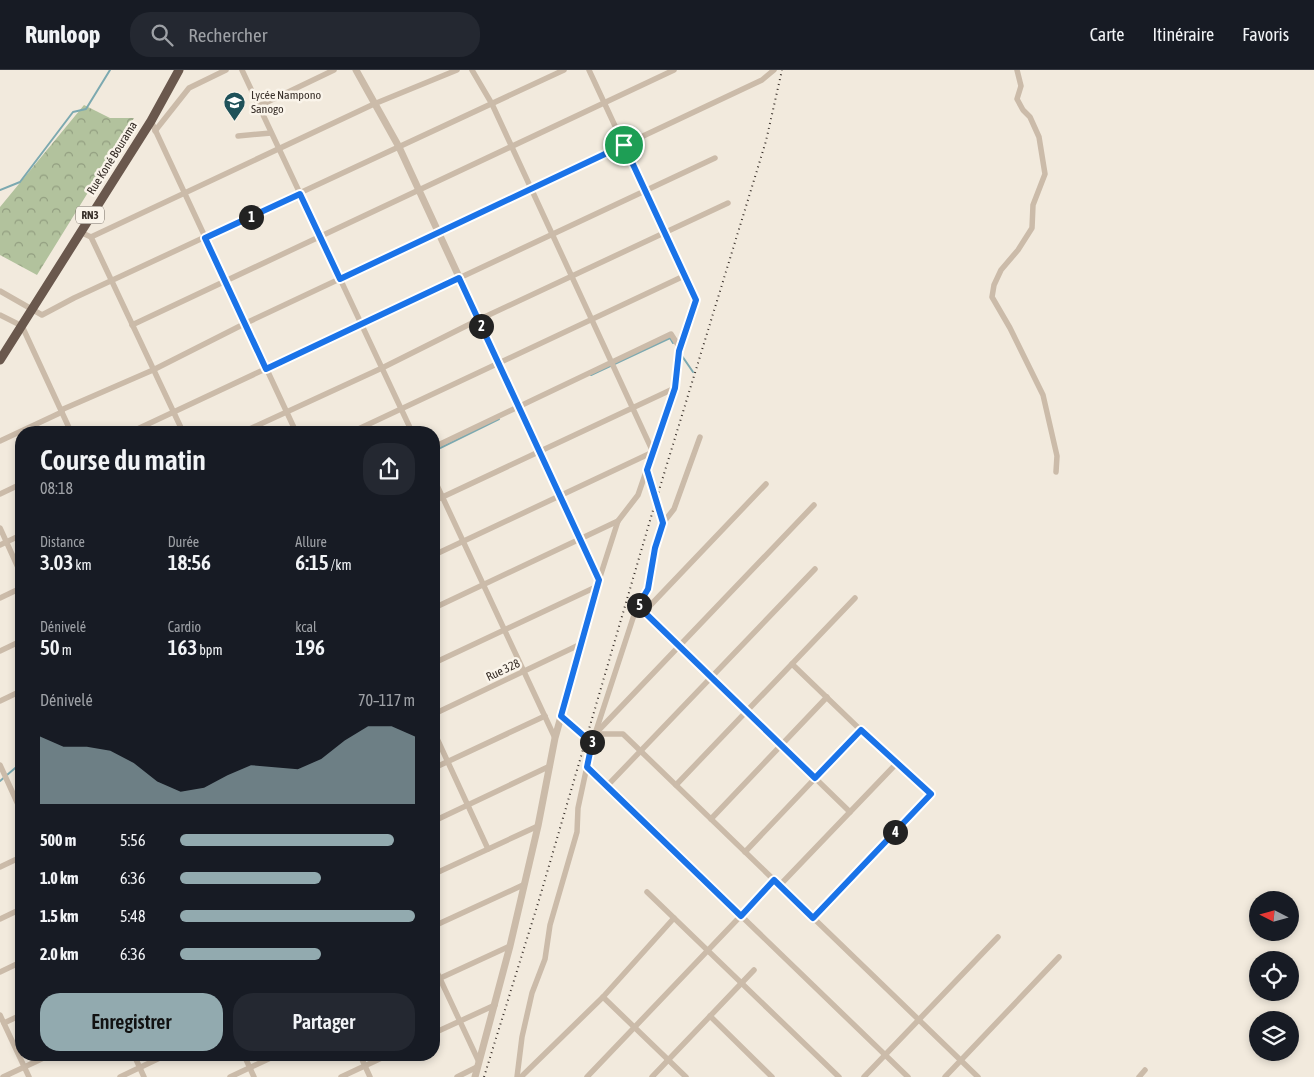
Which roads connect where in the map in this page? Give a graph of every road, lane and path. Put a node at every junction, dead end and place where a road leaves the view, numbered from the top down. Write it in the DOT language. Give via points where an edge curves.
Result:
graph roads {
  1 [pos="179,70"];
  2 [pos="226,70"];
  3 [pos="242,70"];
  4 [pos="334,70"];
  5 [pos="356,70"];
  6 [pos="457,70"];
  7 [pos="472,70"];
  8 [pos="564,70"];
  9 [pos="589,70"];
  10 [pos="674,70"];
  11 [pos="774,70"];
  12 [pos="1017,70"];
  13 [pos="604,103"];
  14 [pos="374,104"];
  15 [pos="492,104"];
  16 [pos="259,106"];
  17 [pos="151,121"];
  18 [pos="155,131"];
  19 [pos="271,133"];
  20 [pos="238,136"];
  21 [pos="624,145"];
  22 [pos="512,146"];
  23 [pos="399,148"];
  24 [pos="279,149"];
  25 [pos="715,158"];
  26 [pos="531,189"];
  27 [pos="418,190"];
  28 [pos="645,191"];
  29 [pos="184,194"];
  30 [pos="300,194"];
  31 [pos="728,202"];
  32 [pos="80,232"];
  33 [pos="438,232"];
  34 [pos="664,232"];
  35 [pos="553,234"];
  36 [pos="320,236"];
  37 [pos="91,237"];
  38 [pos="205,238"];
  39 [pos="572,276"];
  40 [pos="684,276"];
  41 [pos="459,278"];
  42 [pos="340,279"];
  43 [pos="225,281"];
  44 [pos="112,282"];
  45 [pos="0,291"];
  46 [pos="33,309"];
  47 [pos="0,315"];
  48 [pos="592,319"];
  49 [pos="478,320"];
  50 [pos="132,324"];
  51 [pos="244,324"];
  52 [pos="361,324"];
  53 [pos="22,326"];
  54 [pos="680,348"];
  55 [pos="0,359"];
  56 [pos="499,363"];
  57 [pos="612,363"];
  58 [pos="382,368"];
  59 [pos="266,369"];
  60 [pos="153,370"];
  61 [pos="675,388"];
  62 [pos="519,407"];
  63 [pos="632,407"];
  64 [pos="401,409"];
  65 [pos="61,411"];
  66 [pos="174,413"];
  67 [pos="287,413"];
  68 [pos="30,426"];
  69 [pos="68,426"];
  70 [pos="145,426"];
  71 [pos="180,426"];
  72 [pos="256,426"];
  73 [pos="293,426"];
  74 [pos="365,426"];
  75 [pos="409,426"];
  76 [pos="15,434"];
  77 [pos="700,437"];
  78 [pos="0,441"];
  79 [pos="440,444"];
  80 [pos="539,451"];
  81 [pos="653,452"];
  82 [pos="647,470"];
  83 [pos="1056,472"];
  84 [pos="766,484"];
  85 [pos="15,487"];
  86 [pos="440,492"];
  87 [pos="0,494"];
  88 [pos="560,496"];
  89 [pos="442,497"];
  90 [pos="814,505"];
  91 [pos="618,521"];
  92 [pos="663,523"];
  93 [pos="0,528"];
  94 [pos="15,537"];
  95 [pos="580,539"];
  96 [pos="463,541"];
  97 [pos="6,542"];
  98 [pos="0,544"];
  99 [pos="440,552"];
  100 [pos="15,561"];
  101 [pos="815,569"];
  102 [pos="598,583"];
  103 [pos="483,584"];
  104 [pos="15,591"];
  105 [pos="0,598"];
  106 [pos="855,598"];
  107 [pos="440,605"];
  108 [pos="638,606"];
  109 [pos="644,612"];
  110 [pos="504,630"];
  111 [pos="15,644"];
  112 [pos="581,644"];
  113 [pos="679,646"];
  114 [pos="0,651"];
  115 [pos="440,660"];
  116 [pos="792,664"];
  117 [pos="524,671"];
  118 [pos="711,677"];
  119 [pos="15,694"];
  120 [pos="827,697"];
  121 [pos="0,701"];
  122 [pos="440,711"];
  123 [pos="747,711"];
  124 [pos="545,716"];
  125 [pos="561,716"];
  126 [pos="861,730"];
  127 [pos="596,734"];
  128 [pos="555,738"];
  129 [pos="592,743"];
  130 [pos="781,745"];
  131 [pos="440,746"];
  132 [pos="641,751"];
  133 [pos="447,762"];
  134 [pos="896,764"];
  135 [pos="0,765"];
  136 [pos="440,765"];
  137 [pos="550,766"];
  138 [pos="587,767"];
  139 [pos="815,778"];
  140 [pos="676,785"];
  141 [pos="607,786"];
  142 [pos="15,798"];
  143 [pos="468,805"];
  144 [pos="850,812"];
  145 [pos="440,818"];
  146 [pos="711,819"];
  147 [pos="538,826"];
  148 [pos="488,849"];
  149 [pos="745,852"];
  150 [pos="15,860"];
  151 [pos="0,867"];
  152 [pos="440,871"];
  153 [pos="774,880"];
  154 [pos="523,885"];
  155 [pos="780,885"];
  156 [pos="647,892"];
  157 [pos="15,912"];
  158 [pos="741,916"];
  159 [pos="674,918"];
  160 [pos="813,918"];
  161 [pos="0,919"];
  162 [pos="440,923"];
  163 [pos="998,937"];
  164 [pos="510,946"];
  165 [pos="708,950"];
  166 [pos="1060,957"];
  167 [pos="15,965"];
  168 [pos="754,970"];
  169 [pos="0,972"];
  170 [pos="440,978"];
  171 [pos="742,983"];
  172 [pos="440,984"];
  173 [pos="603,998"];
  174 [pos="495,1004"];
  175 [pos="0,1015"];
  176 [pos="710,1016"];
  177 [pos="15,1018"];
  178 [pos="919,1020"];
  179 [pos="460,1021"];
  180 [pos="4,1023"];
  181 [pos="634,1027"];
  182 [pos="440,1030"];
  183 [pos="15,1047"];
  184 [pos="885,1055"];
  185 [pos="668,1060"];
  186 [pos="961,1060"];
  187 [pos="21,1061"];
  188 [pos="37,1061"];
  189 [pos="137,1061"];
  190 [pos="154,1061"];
  191 [pos="247,1061"];
  192 [pos="265,1061"];
  193 [pos="363,1061"];
  194 [pos="375,1061"];
  195 [pos="478,1065"];
  196 [pos="365,1066"];
  197 [pos="24,1067"];
  198 [pos="140,1068"];
  199 [pos="250,1068"];
  200 [pos="1145,1070"];
  201 [pos="3,1077"];
  202 [pos="29,1077"];
  203 [pos="120,1077"];
  204 [pos="144,1077"];
  205 [pos="230,1077"];
  206 [pos="254,1077"];
  207 [pos="341,1077"];
  208 [pos="370,1077"];
  209 [pos="457,1077"];
  210 [pos="475,1077"];
  211 [pos="519,1077"];
  212 [pos="587,1077"];
  213 [pos="652,1077"];
  214 [pos="686,1077"];
  215 [pos="772,1077"];
  216 [pos="839,1077"];
  217 [pos="864,1077"];
  218 [pos="908,1077"];
  219 [pos="945,1077"];
  220 [pos="978,1077"];
  221 [pos="1139,1077"];
  1 -- 17 [label="highway, Rue Koné Bourama / RN3"];
  2 -- 18 [label="street" via="189,88"];
  3 -- 16 [label="street"];
  4 -- 16 [label="street"];
  5 -- 14 [label="street"];
  6 -- 14 [label="street"];
  7 -- 15 [label="street"];
  8 -- 15 [label="street"];
  9 -- 13 [label="street"];
  10 -- 13 [label="street"];
  11 -- 21 [label="street" via="762,80"];
  12 -- 83 [label="street" via="1021,86 1017,98 1038,137 1045,174 1033,205 1032,228 1001,270 992,297 1043,395 1057,456"];
  13 -- 21 [label="street"];
  13 -- 22 [label="street"];
  14 -- 23 [label="street"];
  14 -- 24 [label="street"];
  15 -- 22 [label="street"];
  15 -- 23 [label="street"];
  16 -- 19 [label="street"];
  17 -- 18 [label="street"];
  17 -- 32 [label="highway, Rue Koné Bourama / RN3"];
  18 -- 29 [label="street"];
  19 -- 20 [label="street"];
  19 -- 24 [label="street"];
  21 -- 26 [label="street"];
  21 -- 28 [label="street"];
  22 -- 26 [label="street"];
  22 -- 27 [label="street"];
  23 -- 27 [label="street"];
  23 -- 30 [label="street"];
  24 -- 29 [label="street"];
  24 -- 30 [label="street"];
  25 -- 28 [label="street"];
  26 -- 33 [label="street"];
  26 -- 35 [label="street"];
  27 -- 33 [label="street"];
  27 -- 36 [label="street"];
  28 -- 34 [label="street"];
  28 -- 35 [label="street"];
  29 -- 37 [label="street"];
  29 -- 38 [label="street"];
  30 -- 36 [label="street"];
  30 -- 38 [label="street"];
  31 -- 34 [label="street"];
  32 -- 37 [label="street"];
  32 -- 46 [label="highway, Rue Koné Bourama / RN3"];
  33 -- 41 [label="street"];
  33 -- 42 [label="street"];
  34 -- 39 [label="street"];
  34 -- 40 [label="street"];
  35 -- 39 [label="street"];
  35 -- 41 [label="street"];
  36 -- 42 [label="street"];
  36 -- 43 [label="street"];
  37 -- 44 [label="street"];
  38 -- 43 [label="street"];
  38 -- 44 [label="street"];
  39 -- 48 [label="street"];
  39 -- 49 [label="street"];
  40 -- 48 [label="street"];
  40 -- 54 [label="street" via="696,300"];
  41 -- 49 [label="street"];
  41 -- 52 [label="street"];
  42 -- 51 [label="street"];
  42 -- 52 [label="street"];
  43 -- 50 [label="street"];
  43 -- 51 [label="street"];
  44 -- 46 [label="street" via="42,315"];
  44 -- 50 [label="street"];
  45 -- 46 [label="street"];
  46 -- 53 [label="highway, Rue Koné Bourama / RN3"];
  47 -- 53 [label="street"];
  48 -- 56 [label="street"];
  48 -- 57 [label="street"];
  49 -- 56 [label="street"];
  49 -- 58 [label="street"];
  50 -- 60 [label="street"];
  51 -- 59 [label="street"];
  51 -- 60 [label="street"];
  52 -- 58 [label="street"];
  52 -- 59 [label="street"];
  53 -- 55 [label="highway, Rue Koné Bourama / RN3"];
  53 -- 65 [label="street"];
  54 -- 57 [label="street" via="671,334"];
  54 -- 61 [label="street"];
  56 -- 62 [label="street"];
  56 -- 64 [label="street"];
  57 -- 62 [label="street"];
  57 -- 63 [label="street"];
  58 -- 64 [label="street"];
  58 -- 67 [label="street"];
  59 -- 66 [label="street"];
  59 -- 67 [label="street"];
  60 -- 65 [label="street"];
  60 -- 66 [label="street"];
  61 -- 63 [label="street"];
  61 -- 81 [label="street"];
  62 -- 79 [label="street"];
  62 -- 80 [label="street"];
  63 -- 80 [label="street"];
  63 -- 81 [label="street"];
  64 -- 74 [label="street"];
  64 -- 75 [label="street"];
  65 -- 68 [label="street"];
  65 -- 69 [label="street"];
  66 -- 70 [label="street"];
  66 -- 71 [label="street"];
  67 -- 72 [label="street"];
  67 -- 73 [label="street"];
  76 -- 78 [label="street"];
  77 -- 92 [label="street" via="674,509"];
  80 -- 88 [label="street"];
  80 -- 89 [label="street"];
  81 -- 82 [label="street"];
  81 -- 88 [label="street"];
  82 -- 91 [label="street" via="638,495"];
  82 -- 92 [label="street"];
  84 -- 109 [label="street"];
  85 -- 87 [label="street"];
  86 -- 89 [label="street"];
  88 -- 95 [label="street"];
  88 -- 96 [label="street"];
  89 -- 96 [label="street"];
  90 -- 113 [label="street"];
  91 -- 95 [label="street"];
  91 -- 102 [label="street"];
  92 -- 108 [label="street" via="648,589"];
  93 -- 97 [label="street"];
  94 -- 97 [label="street"];
  95 -- 102 [label="street"];
  95 -- 103 [label="street"];
  96 -- 99 [label="street"];
  96 -- 103 [label="street"];
  97 -- 98 [label="street"];
  97 -- 100 [label="street"];
  101 -- 118 [label="street"];
  102 -- 110 [label="street"];
  102 -- 112 [label="street"];
  103 -- 107 [label="street"];
  103 -- 110 [label="street"];
  104 -- 105 [label="street"];
  106 -- 116 [label="street"];
  108 -- 109 [label="street"];
  108 -- 127 [label="street"];
  109 -- 113 [label="street"];
  110 -- 115 [label="street"];
  110 -- 117 [label="street"];
  111 -- 114 [label="street"];
  112 -- 117 [label="street, Rue 328"];
  112 -- 125 [label="street"];
  113 -- 118 [label="street"];
  113 -- 127 [label="street"];
  116 -- 120 [label="street"];
  116 -- 123 [label="street"];
  117 -- 122 [label="street, Rue 328"];
  117 -- 124 [label="street"];
  118 -- 123 [label="street"];
  118 -- 132 [label="street"];
  119 -- 121 [label="street"];
  120 -- 126 [label="street"];
  120 -- 130 [label="street"];
  123 -- 130 [label="street"];
  123 -- 140 [label="street"];
  124 -- 128 [label="street"];
  124 -- 133 [label="street"];
  125 -- 128 [label="street"];
  125 -- 129 [label="street"];
  126 -- 134 [label="street"];
  126 -- 139 [label="street"];
  127 -- 129 [label="street"];
  127 -- 132 [label="street" via="623,734"];
  128 -- 137 [label="street"];
  129 -- 138 [label="street"];
  130 -- 139 [label="street"];
  130 -- 146 [label="street"];
  131 -- 133 [label="street"];
  132 -- 140 [label="street"];
  132 -- 141 [label="street"];
  133 -- 136 [label="street"];
  133 -- 143 [label="street"];
  134 -- 144 [label="street"];
  134 -- 160 [label="street" via="931,794"];
  135 -- 142 [label="street"];
  137 -- 143 [label="street"];
  137 -- 147 [label="street"];
  138 -- 141 [label="street"];
  138 -- 211 [label="street" via="578,808 577,832 522,1037"];
  139 -- 144 [label="street"];
  139 -- 149 [label="street"];
  140 -- 146 [label="street"];
  141 -- 158 [label="street"];
  143 -- 145 [label="street"];
  143 -- 148 [label="street"];
  144 -- 155 [label="street"];
  146 -- 149 [label="street"];
  147 -- 148 [label="street"];
  147 -- 154 [label="street"];
  148 -- 152 [label="street"];
  149 -- 153 [label="street"];
  150 -- 151 [label="street"];
  153 -- 155 [label="street"];
  153 -- 158 [label="street"];
  154 -- 162 [label="street"];
  154 -- 164 [label="street"];
  155 -- 160 [label="street"];
  156 -- 159 [label="street"];
  157 -- 161 [label="street"];
  158 -- 165 [label="street"];
  158 -- 184 [label="street"];
  159 -- 165 [label="street"];
  159 -- 173 [label="street"];
  160 -- 178 [label="street"];
  163 -- 178 [label="street"];
  164 -- 170 [label="street"];
  164 -- 174 [label="street"];
  165 -- 171 [label="street"];
  165 -- 181 [label="street"];
  166 -- 186 [label="street"];
  167 -- 169 [label="street"];
  168 -- 171 [label="street"];
  171 -- 176 [label="street"];
  171 -- 216 [label="street"];
  172 -- 179 [label="street"];
  173 -- 181 [label="street"];
  173 -- 211 [label="street"];
  174 -- 179 [label="street"];
  174 -- 195 [label="street"];
  175 -- 180 [label="street"];
  176 -- 185 [label="street"];
  176 -- 215 [label="street"];
  177 -- 180 [label="street"];
  178 -- 184 [label="street"];
  178 -- 186 [label="street"];
  179 -- 182 [label="street"];
  179 -- 195 [label="street"];
  180 -- 183 [label="street"];
  181 -- 185 [label="street"];
  181 -- 212 [label="street"];
  184 -- 217 [label="street"];
  184 -- 218 [label="street"];
  185 -- 213 [label="street"];
  185 -- 214 [label="street"];
  186 -- 219 [label="street"];
  186 -- 220 [label="street"];
  187 -- 197 [label="street"];
  188 -- 197 [label="street"];
  189 -- 198 [label="street"];
  190 -- 198 [label="street"];
  191 -- 199 [label="street"];
  192 -- 199 [label="street"];
  193 -- 196 [label="street"];
  194 -- 196 [label="street"];
  195 -- 209 [label="street"];
  195 -- 210 [label="street"];
  196 -- 207 [label="street"];
  196 -- 208 [label="street"];
  197 -- 201 [label="street"];
  197 -- 202 [label="street"];
  198 -- 203 [label="street"];
  198 -- 204 [label="street"];
  199 -- 205 [label="street"];
  199 -- 206 [label="street"];
  200 -- 221 [label="street"];
}
